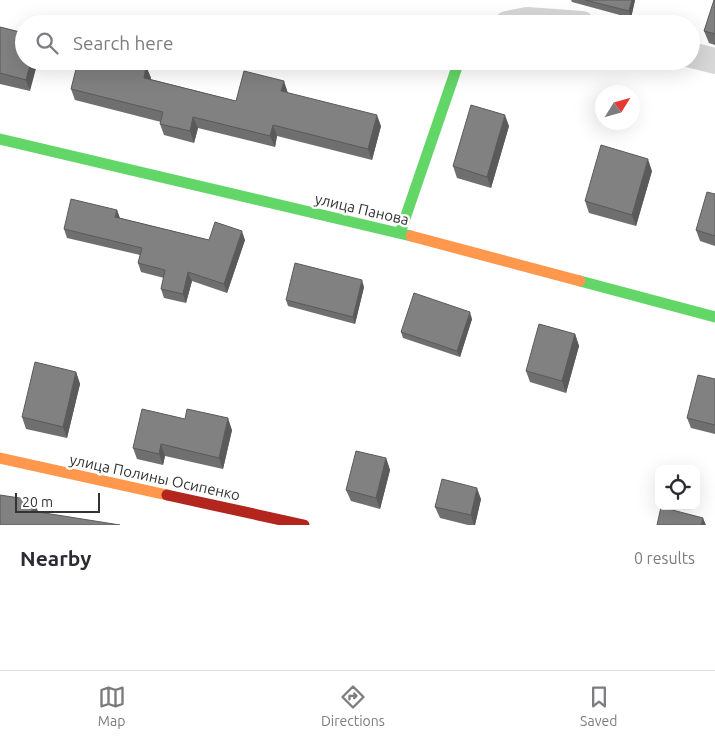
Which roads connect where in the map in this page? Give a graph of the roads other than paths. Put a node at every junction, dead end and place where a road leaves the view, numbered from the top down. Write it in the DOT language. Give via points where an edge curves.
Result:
graph roads {
  1 [pos="700,57"];
  2 [pos="715,61"];
  3 [pos="456,70"];
  4 [pos="0,139"];
  5 [pos="400,233"];
  6 [pos="715,317"];
  7 [pos="0,458"];
  8 [pos="304,525"];
  1 -- 2 [label="street"];
  3 -- 5 [label="main road"];
  4 -- 5 [label="main road, улица Панова"];
  5 -- 6 [label="main road, улица Панова"];
  7 -- 8 [label="main road, улица Полины Осипенко"];
}
